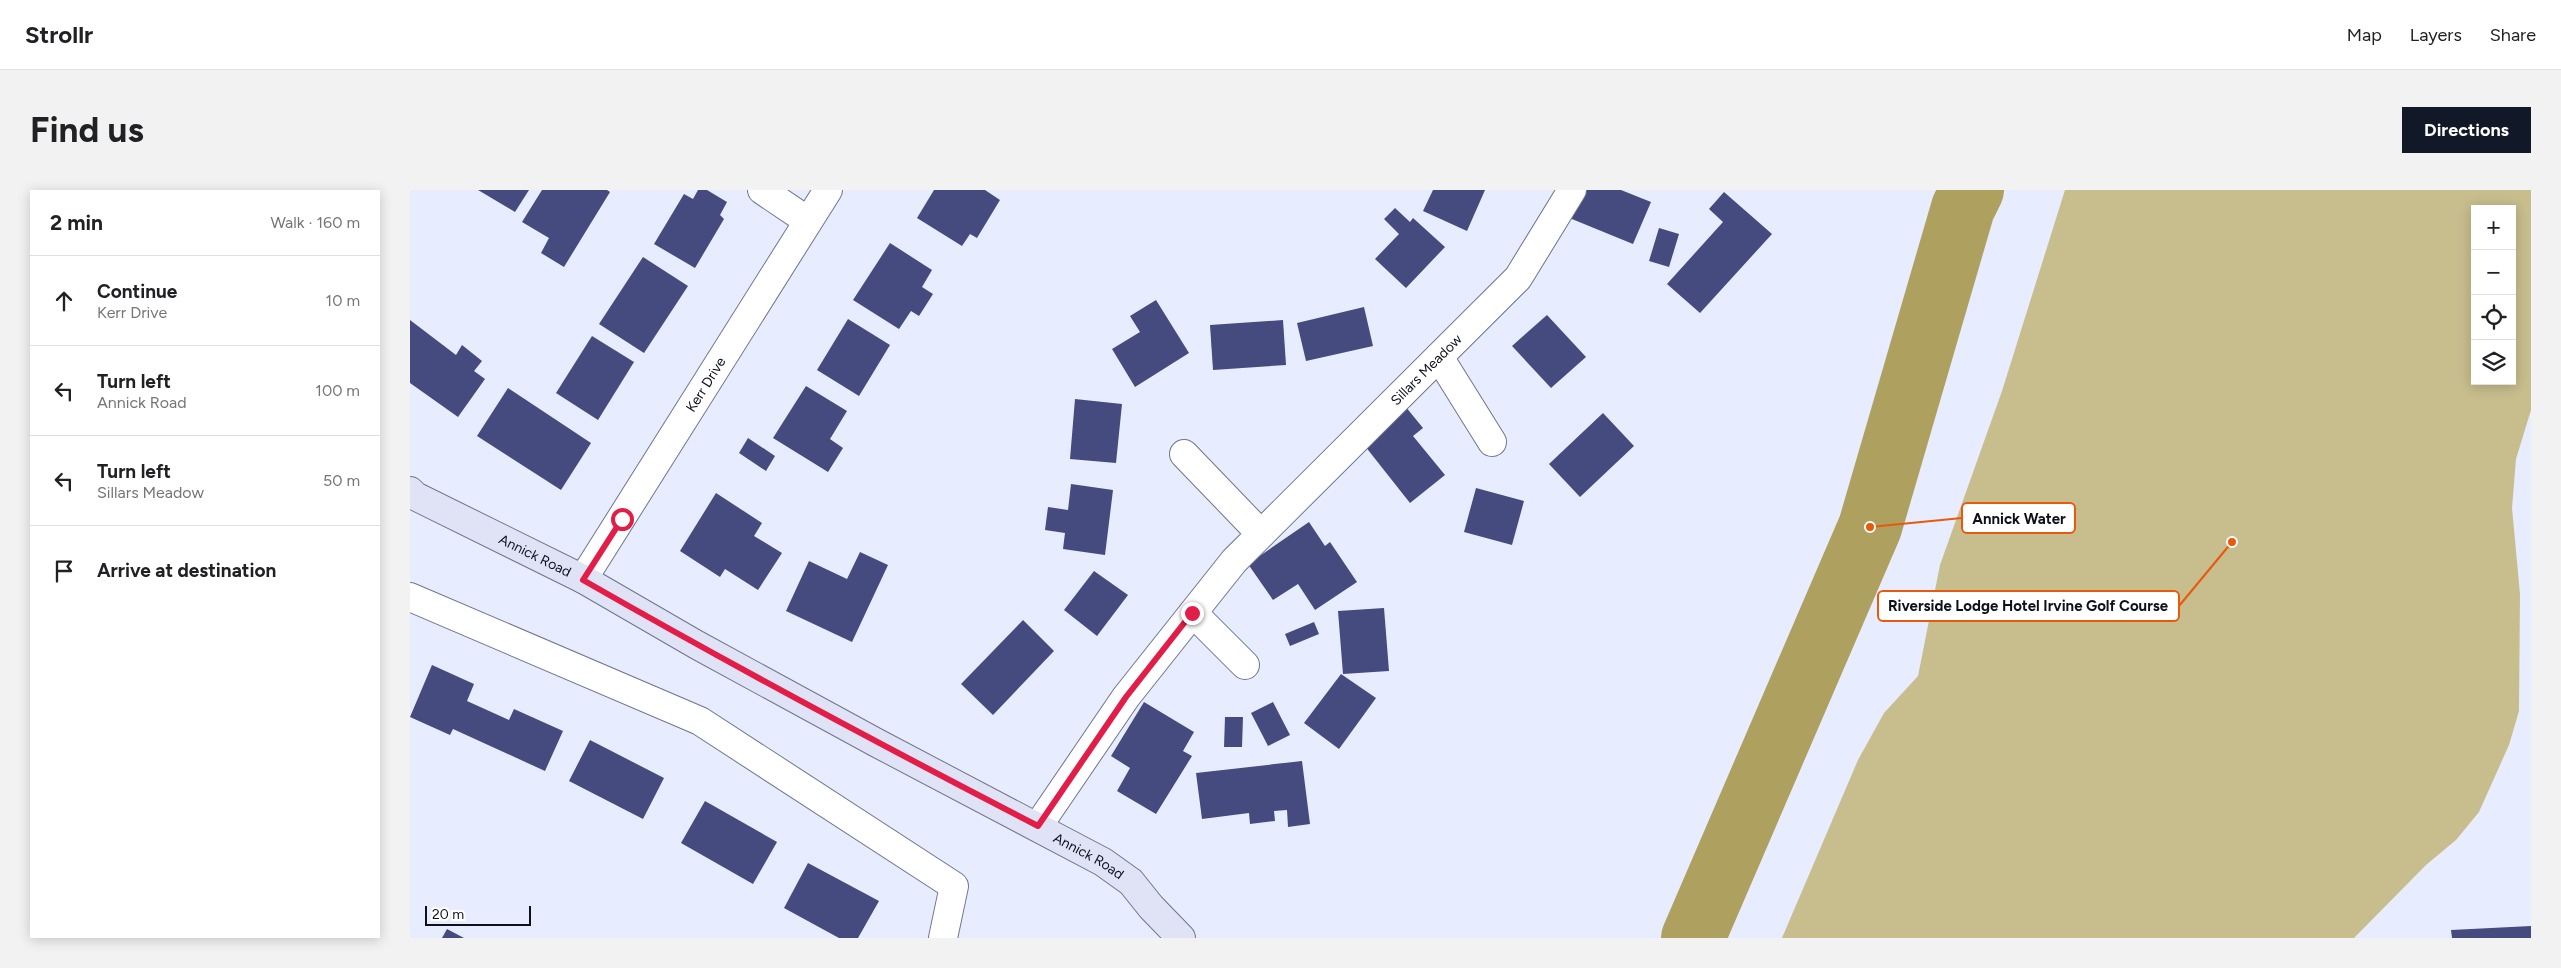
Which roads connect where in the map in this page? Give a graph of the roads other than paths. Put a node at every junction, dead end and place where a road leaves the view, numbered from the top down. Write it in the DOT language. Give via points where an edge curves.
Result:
graph roads {
  1 [pos="762,190"];
  2 [pos="828,190"];
  3 [pos="1572,190"];
  4 [pos="808,221"];
  5 [pos="1438,356"];
  6 [pos="1492,442"];
  7 [pos="1184,454"];
  8 [pos="410,491"];
  9 [pos="1261,534"];
  10 [pos="583,580"];
  11 [pos="410,597"];
  12 [pos="1192,613"];
  13 [pos="1245,665"];
  14 [pos="1038,826"];
  15 [pos="1151,907"];
  16 [pos="943,938"];
  17 [pos="1163,938"];
  18 [pos="1181,938"];
  1 -- 4 [label="street"];
  2 -- 4 [label="street, Kerr Drive"];
  3 -- 5 [label="street, Sillars Meadow" via="1518,278"];
  4 -- 10 [label="street, Kerr Drive"];
  5 -- 6 [label="street"];
  5 -- 9 [label="street, Sillars Meadow"];
  7 -- 9 [label="street"];
  8 -- 10 [label="main road, Annick Road"];
  9 -- 12 [label="street, Sillars Meadow" via="1234,560"];
  10 -- 14 [label="main road, Annick Road" via="877,743"];
  11 -- 16 [label="street" via="700,721 954,886"];
  12 -- 13 [label="street"];
  12 -- 14 [label="street, Sillars Meadow" via="1126,697"];
  14 -- 15 [label="main road, Annick Road" via="1103,862 1131,882"];
  15 -- 17 [label="main road, Annick Road"];
  15 -- 18 [label="main road, Annick Road"];
}
